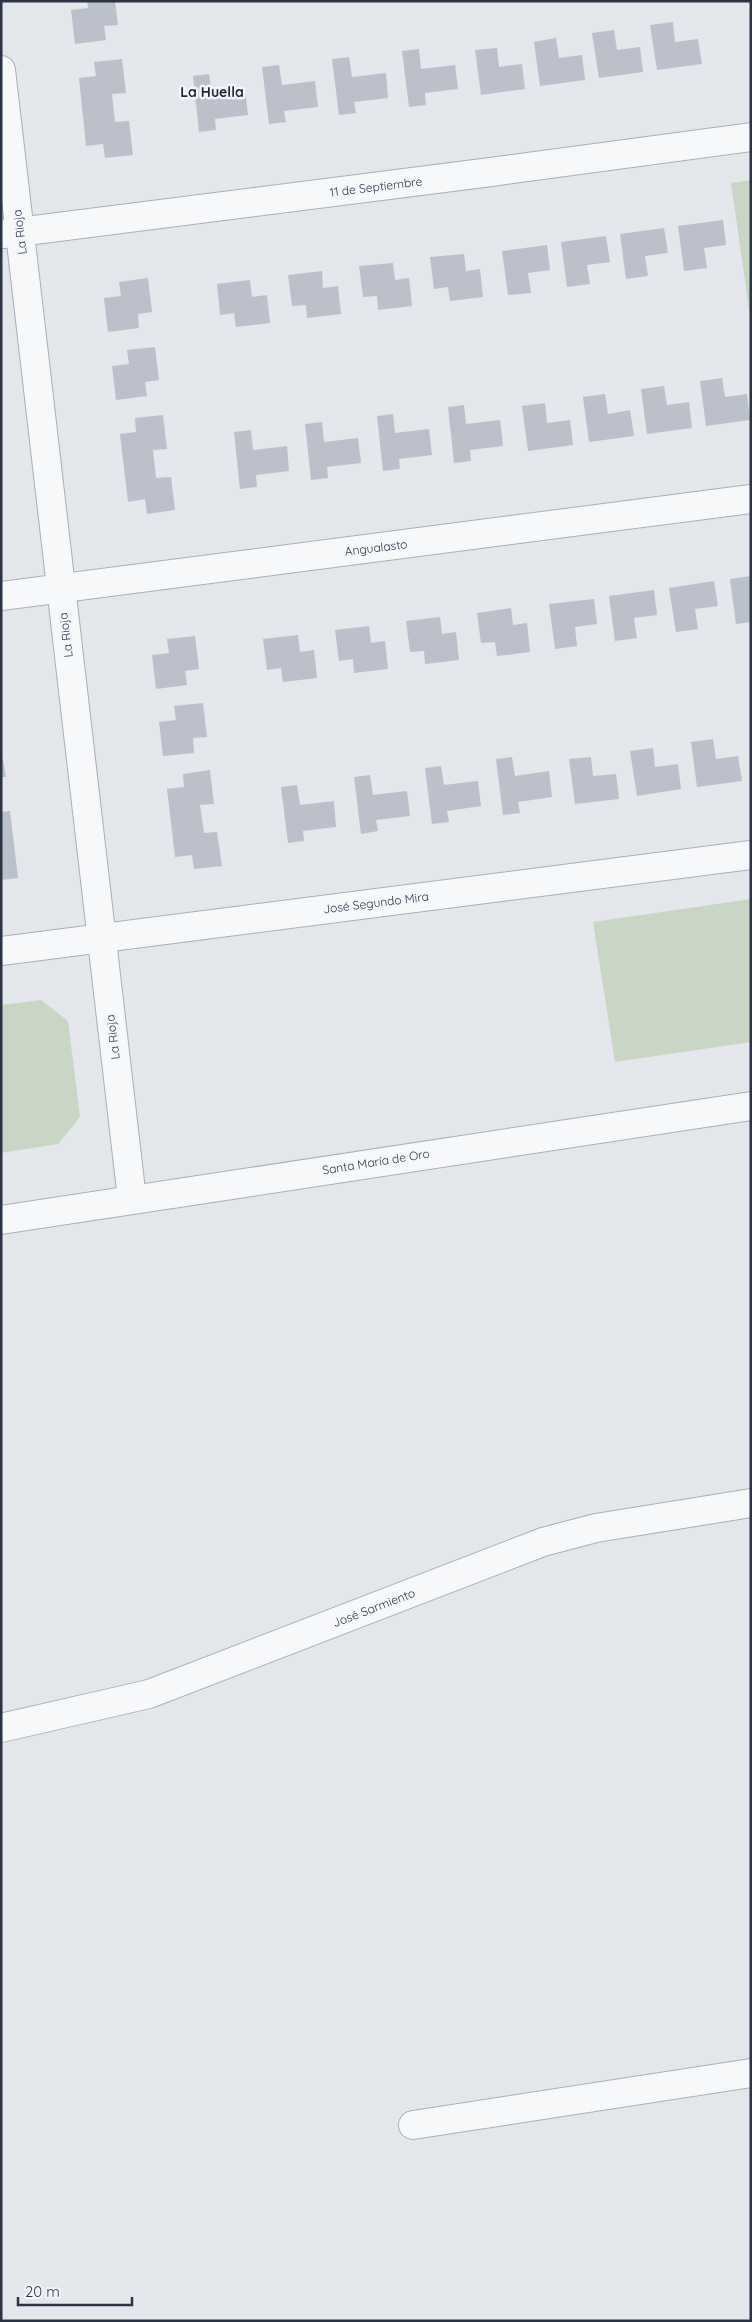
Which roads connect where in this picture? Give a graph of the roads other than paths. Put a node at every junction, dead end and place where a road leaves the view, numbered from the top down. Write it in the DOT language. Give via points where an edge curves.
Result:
graph roads {
  1 [pos="1,70"];
  2 [pos="751,137"];
  3 [pos="10,233"];
  4 [pos="751,498"];
  5 [pos="61,589"];
  6 [pos="1,596"];
  7 [pos="751,855"];
  8 [pos="101,938"];
  9 [pos="1,951"];
  10 [pos="751,1106"];
  11 [pos="132,1199"];
  12 [pos="1,1220"];
  13 [pos="751,1503"];
  14 [pos="1,1728"];
  15 [pos="751,2073"];
  16 [pos="413,2125"];
  1 -- 3 [label="street, La Rioja"];
  2 -- 3 [label="street, 11 de Septiembre"];
  3 -- 5 [label="street, La Rioja"];
  4 -- 5 [label="street, Angualasto"];
  5 -- 6 [label="street, Angualasto"];
  5 -- 8 [label="street, La Rioja"];
  7 -- 8 [label="street, José Segundo Mira"];
  8 -- 9 [label="street, José Segundo Mira"];
  8 -- 11 [label="street, La Rioja"];
  10 -- 11 [label="street, Santa María de Oro"];
  11 -- 12 [label="street, Santa María de Oro"];
  13 -- 14 [label="street, José Sarmiento" via="596,1528 543,1542 149,1694"];
  15 -- 16 [label="street"];
}
